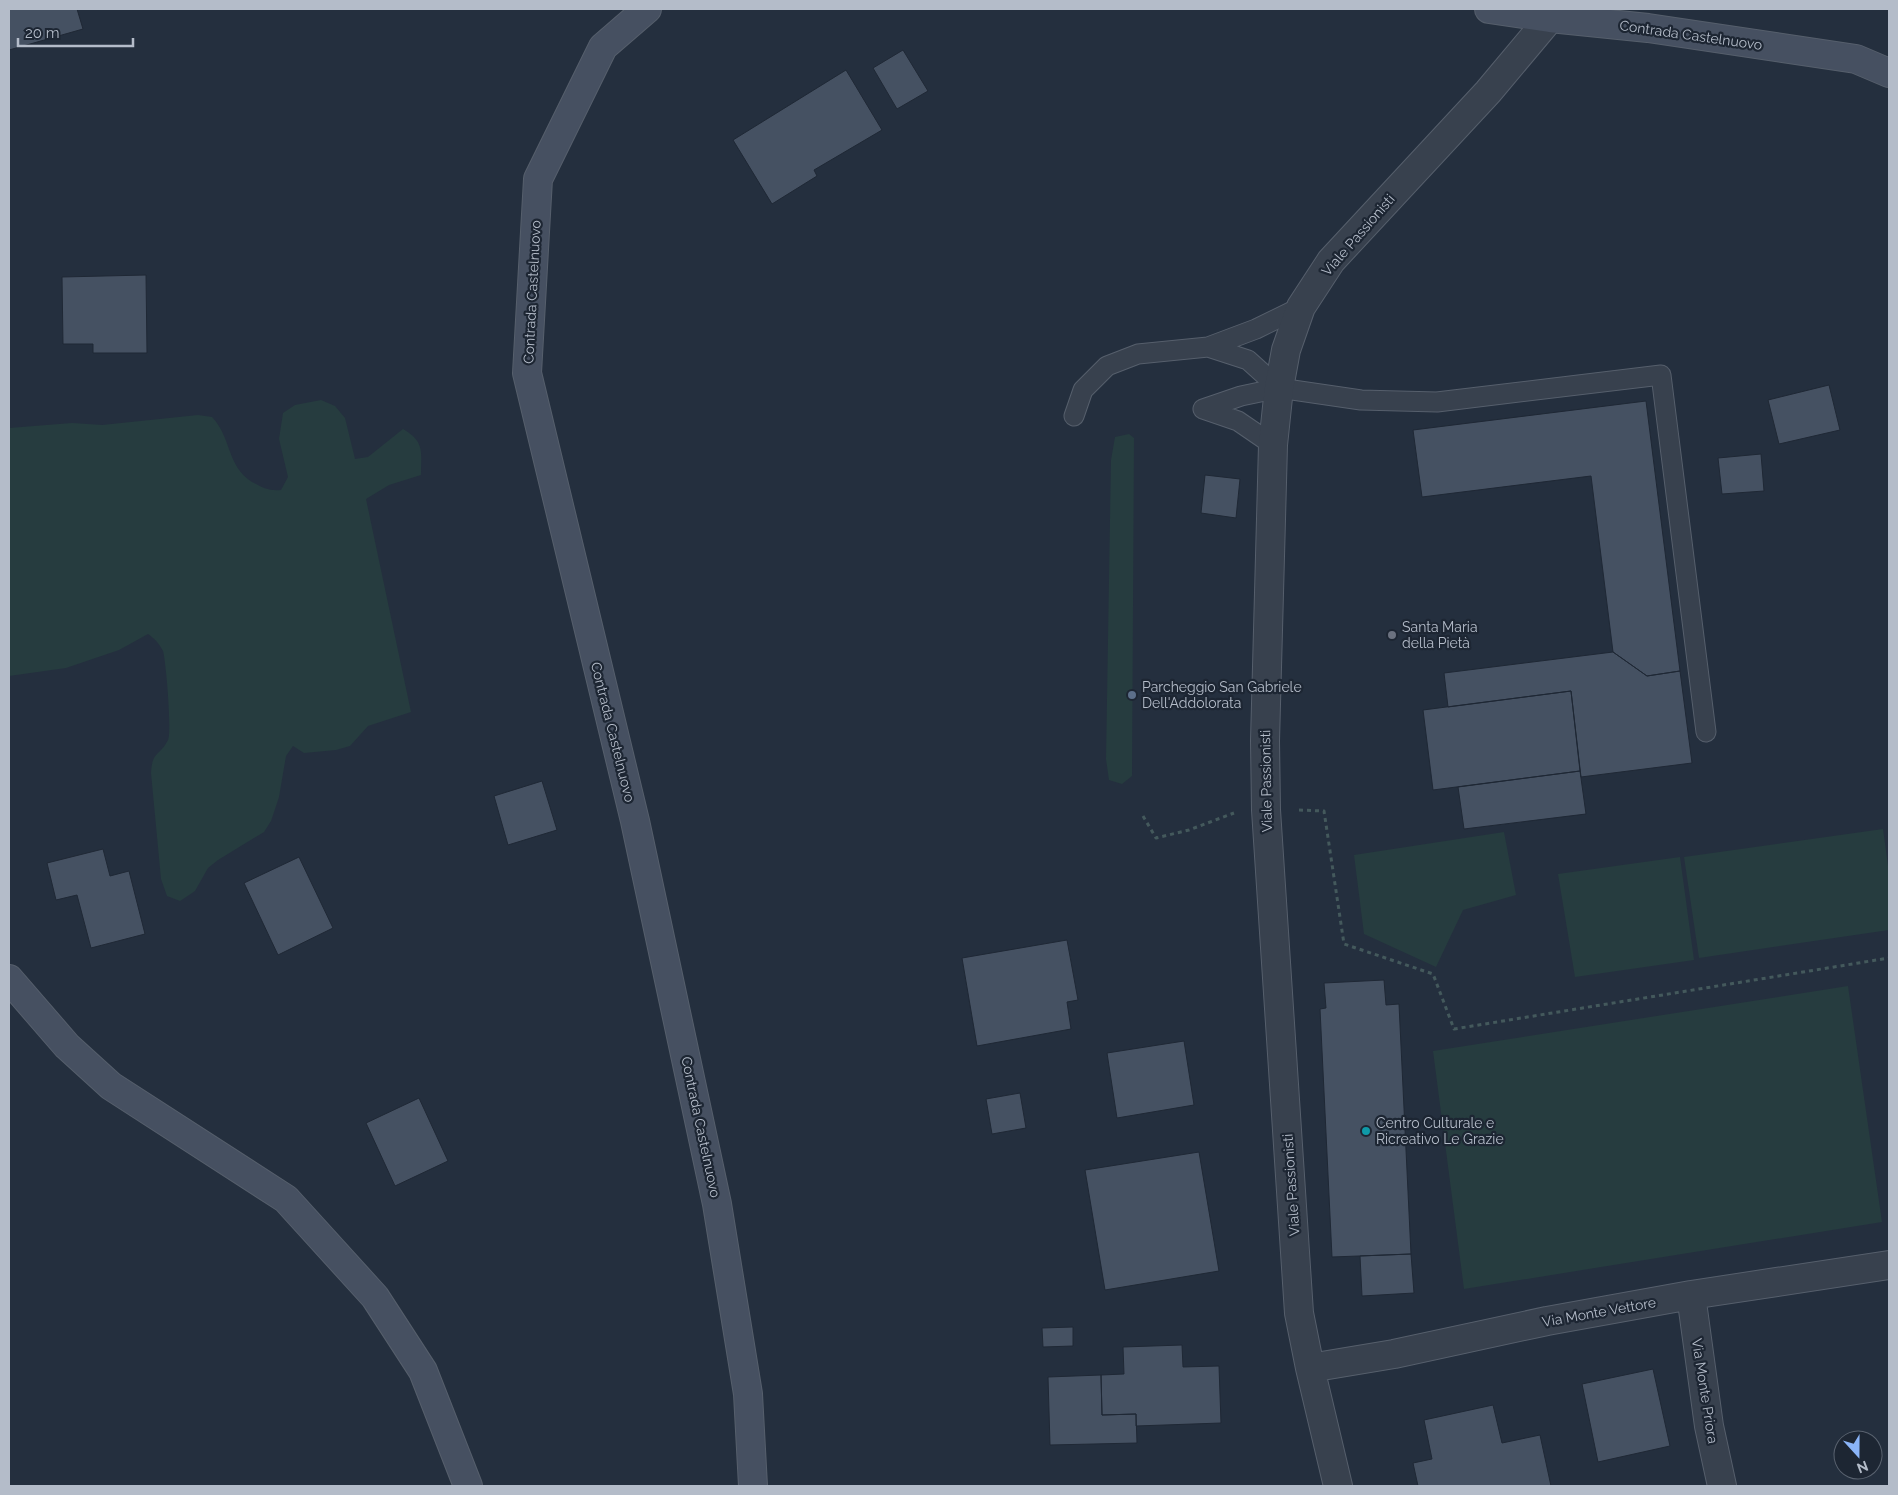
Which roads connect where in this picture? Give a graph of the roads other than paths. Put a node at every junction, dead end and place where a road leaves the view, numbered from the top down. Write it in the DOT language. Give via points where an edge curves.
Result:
graph roads {
  1 [pos="647,9"];
  2 [pos="1489,9"];
  3 [pos="1552,13"];
  4 [pos="1889,73"];
  5 [pos="1301,308"];
  6 [pos="1208,347"];
  7 [pos="1279,388"];
  8 [pos="1074,416"];
  9 [pos="1273,445"];
  10 [pos="1706,732"];
  11 [pos="9,979"];
  12 [pos="1889,1265"];
  13 [pos="1691,1296"];
  14 [pos="1310,1368"];
  15 [pos="468,1486"];
  16 [pos="754,1486"];
  17 [pos="1338,1486"];
  18 [pos="1722,1486"];
  1 -- 16 [label="main road, Contrada Castelnuovo" via="603,47 538,179 527,373 635,821 717,1204 748,1394"];
  2 -- 3 [label="main road, Contrada Castelnuovo"];
  3 -- 4 [label="main road, Contrada Castelnuovo" via="1856,59"];
  3 -- 5 [label="street, Viale Passionisti" via="1488,92 1330,261"];
  5 -- 6 [label="lane"];
  5 -- 7 [label="street, Viale Passionisti" via="1286,350"];
  6 -- 7 [label="lane" via="1248,360"];
  6 -- 8 [label="lane" via="1138,354 1107,366 1083,390"];
  7 -- 9 [label="street, Viale Passionisti"];
  7 -- 9 [label="lane" via="1202,409 1238,421"];
  7 -- 10 [label="lane" via="1361,400 1437,402 1661,375"];
  9 -- 14 [label="street, Viale Passionisti" via="1266,810 1299,1313"];
  11 -- 15 [label="main road" via="67,1046 111,1086 286,1199 375,1297 423,1371"];
  12 -- 13 [label="street, Via Monte Vettore"];
  13 -- 14 [label="street, Via Monte Vettore"];
  13 -- 18 [label="street, Via Monte Priora" via="1709,1426"];
  14 -- 17 [label="street, Viale Passionisti"];
}
